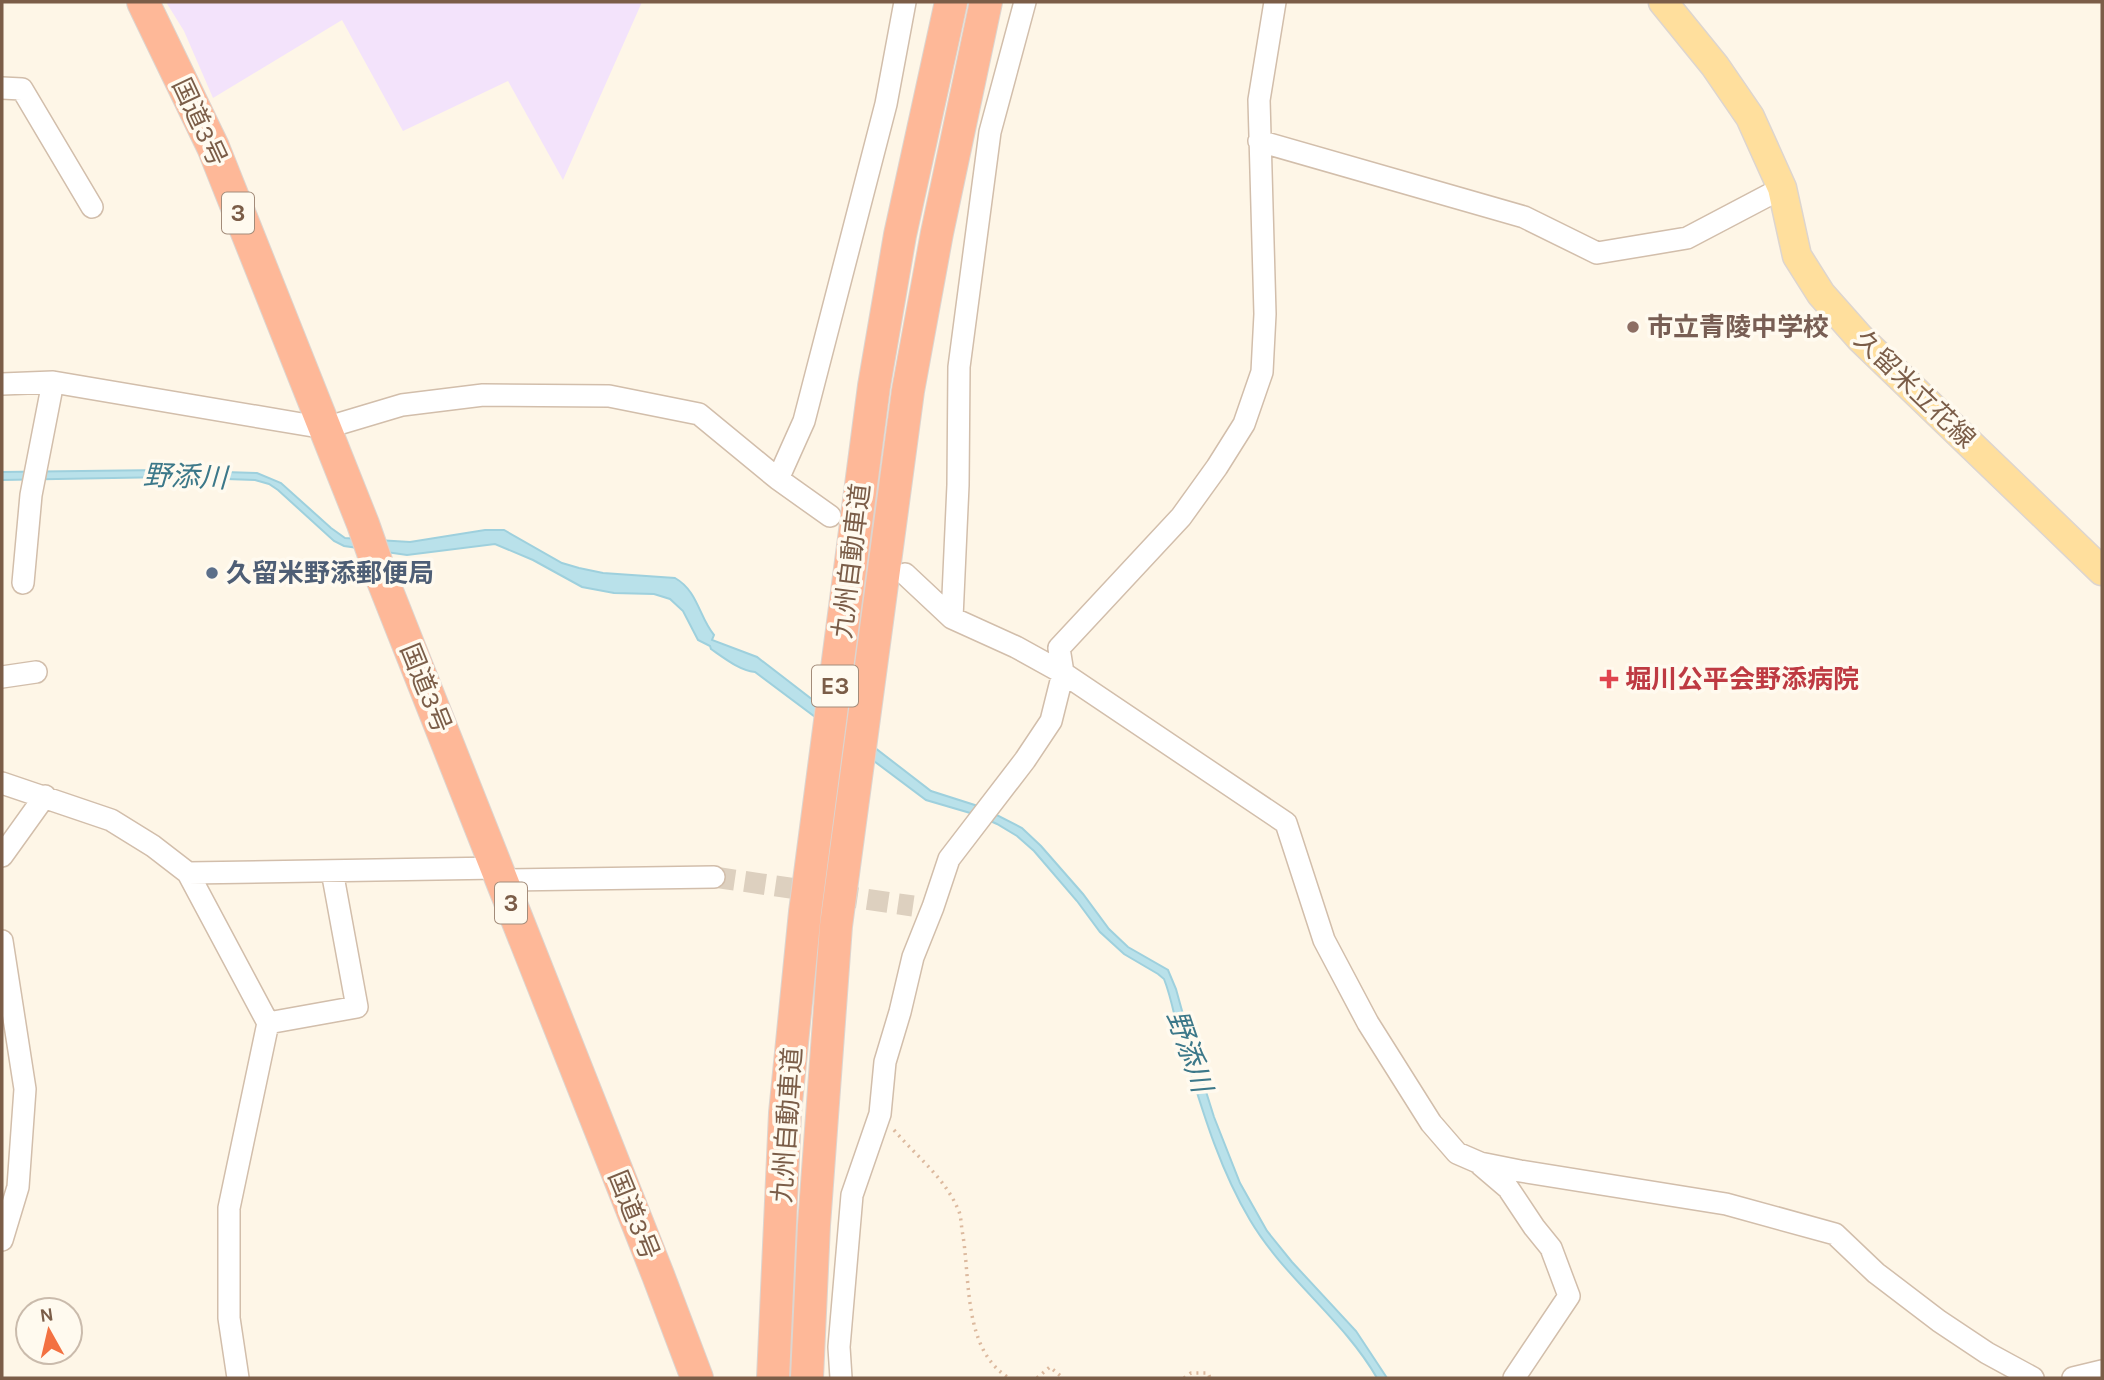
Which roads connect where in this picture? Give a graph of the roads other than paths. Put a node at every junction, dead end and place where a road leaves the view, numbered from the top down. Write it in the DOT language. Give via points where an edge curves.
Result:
graph roads {
  1 [pos="143,2"];
  2 [pos="905,2"];
  3 [pos="951,2"];
  4 [pos="986,2"];
  5 [pos="1025,2"];
  6 [pos="1275,2"];
  7 [pos="1663,2"];
  8 [pos="2,88"];
  9 [pos="1259,141"];
  10 [pos="1782,188"];
  11 [pos="92,207"];
  12 [pos="2,383"];
  13 [pos="53,383"];
  14 [pos="325,428"];
  15 [pos="778,479"];
  16 [pos="830,516"];
  17 [pos="2102,571"];
  18 [pos="905,574"];
  19 [pos="23,583"];
  20 [pos="952,618"];
  21 [pos="36,672"];
  22 [pos="1063,673"];
  23 [pos="2,677"];
  24 [pos="2,783"];
  25 [pos="45,796"];
  26 [pos="2,856"];
  27 [pos="332,871"];
  28 [pos="188,873"];
  29 [pos="500,874"];
  30 [pos="714,877"];
  31 [pos="2,944"];
  32 [pos="268,1023"];
  33 [pos="1480,1163"];
  34 [pos="10,1185"];
  35 [pos="2,1240"];
  36 [pos="2102,1371"];
  37 [pos="693,1373"];
  38 [pos="238,1378"];
  39 [pos="773,1378"];
  40 [pos="807,1378"];
  41 [pos="841,1378"];
  42 [pos="1514,1378"];
  43 [pos="2033,1378"];
  44 [pos="2073,1378"];
  1 -- 14 [label="highway, 国道3号 / 3" via="213,147"];
  2 -- 15 [label="street" via="886,104 804,421"];
  3 -- 39 [label="highway, 九州自動車道 / E3" via="900,235 874,386 809,884 785,1113"];
  4 -- 40 [label="highway, 九州自動車道 / E3" via="908,391 838,912"];
  5 -- 20 [label="street" via="990,132 959,367"];
  6 -- 9 [label="street" via="1259,100"];
  7 -- 10 [label="main road, 久留米立花線" via="1750,117"];
  8 -- 11 [label="street" via="22,89"];
  9 -- 10 [label="street" via="1524,217 1597,253 1687,238"];
  9 -- 22 [label="street" via="1265,314 1262,372 1244,424 1181,517 1059,648"];
  10 -- 17 [label="main road, 久留米立花線" via="1797,256 1821,294 1860,338"];
  12 -- 13 [label="street"];
  13 -- 14 [label="street"];
  13 -- 19 [label="street" via="31,495"];
  14 -- 15 [label="street" via="402,405 483,394 609,396 699,414"];
  14 -- 29 [label="highway, 国道3号 / 3"];
  15 -- 16 [label="street"];
  18 -- 20 [label="street"];
  20 -- 22 [label="street"];
  21 -- 23 [label="street"];
  22 -- 33 [label="street" via="1286,823 1324,940 1368,1023 1431,1122 1457,1153"];
  22 -- 41 [label="street" via="1051,721 949,859 923,907 885,1062 880,1114 852,1195 839,1347"];
  24 -- 25 [label="street"];
  25 -- 26 [label="street"];
  25 -- 28 [label="street" via="111,820"];
  27 -- 28 [label="street"];
  27 -- 29 [label="street"];
  27 -- 32 [label="street" via="357,1007"];
  28 -- 32 [label="street"];
  29 -- 30 [label="street"];
  29 -- 37 [label="highway, 国道3号 / 3"];
  31 -- 34 [label="street" via="25,1089"];
  32 -- 38 [label="street" via="229,1208 229,1318"];
  33 -- 42 [label="street" via="1508,1188 1552,1248 1569,1296"];
  33 -- 43 [label="street" via="1727,1204 1835,1234 1876,1273 1939,1321"];
  34 -- 35 [label="street"];
  36 -- 44 [label="street"];
}
